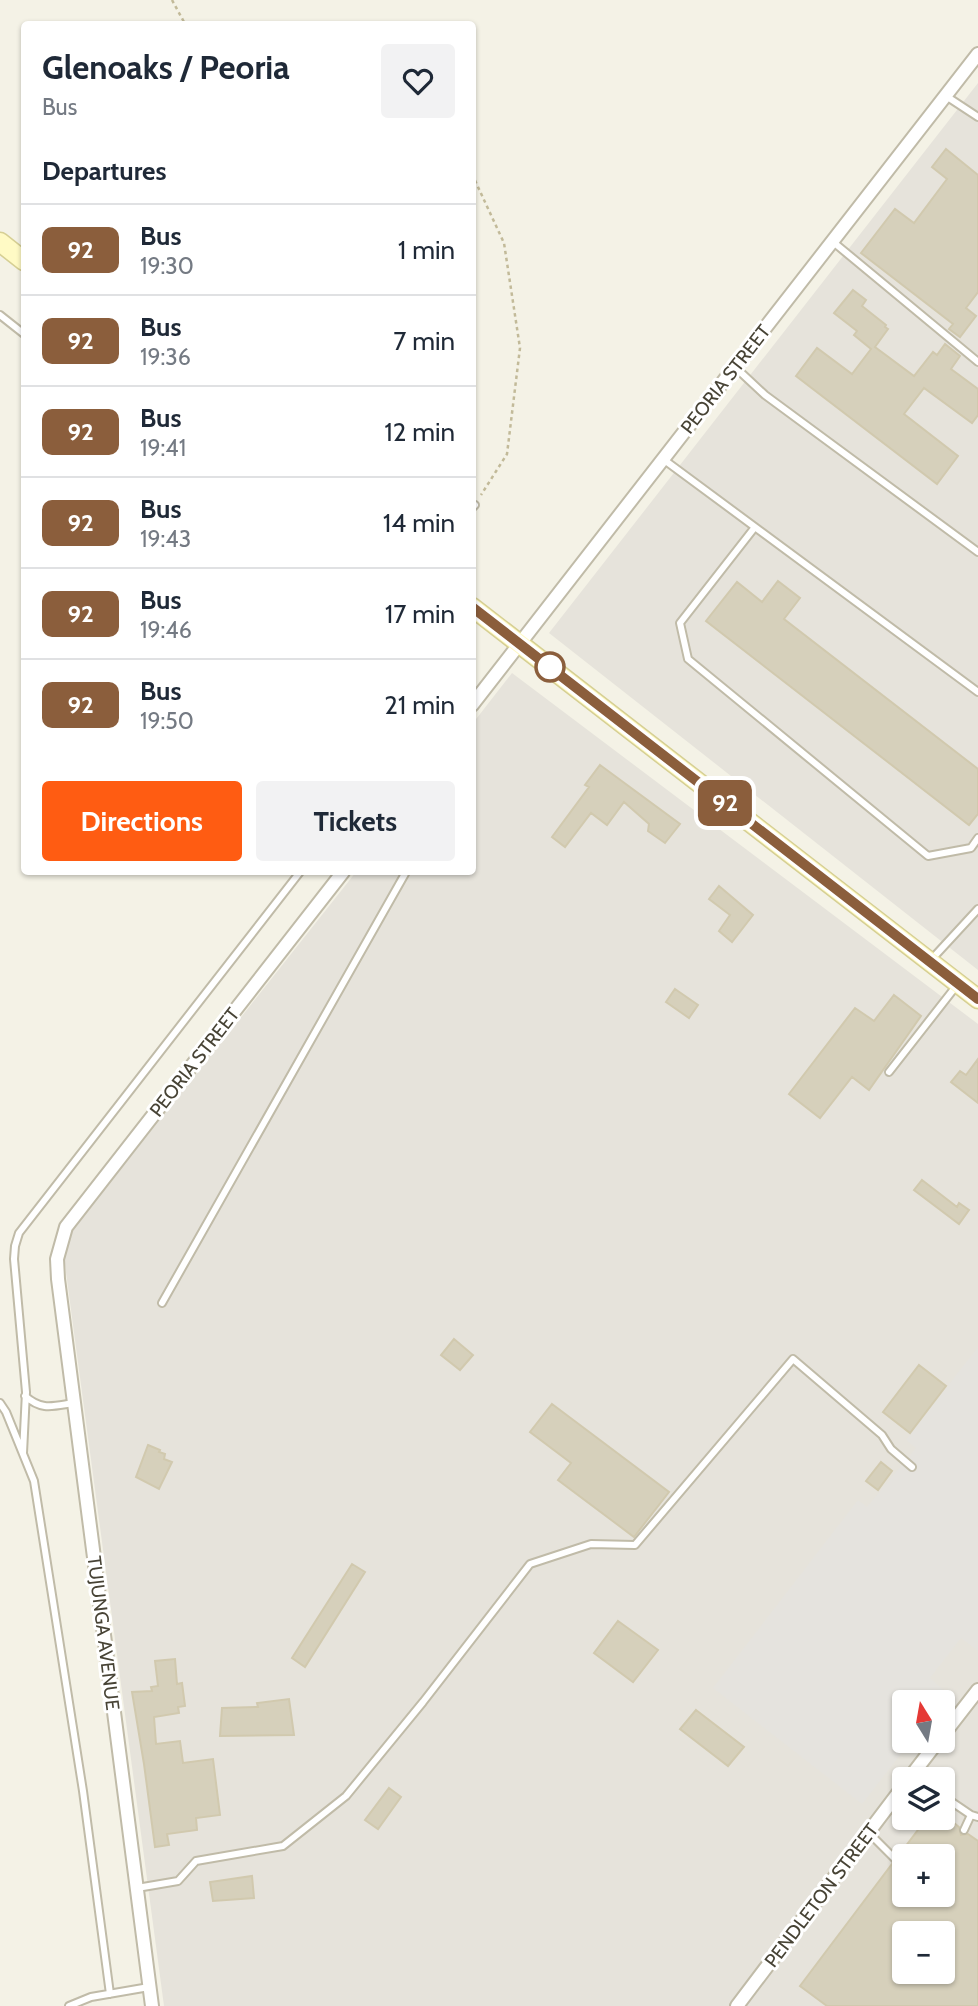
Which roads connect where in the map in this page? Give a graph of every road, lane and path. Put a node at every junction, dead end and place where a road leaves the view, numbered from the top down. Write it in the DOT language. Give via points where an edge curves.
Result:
graph roads {
  1 [pos="172,0"];
  2 [pos="183,21"];
  3 [pos="978,54"];
  4 [pos="946,96"];
  5 [pos="978,117"];
  6 [pos="476,183"];
  7 [pos="832,241"];
  8 [pos="0,242"];
  9 [pos="21,259"];
  10 [pos="0,315"];
  11 [pos="21,332"];
  12 [pos="978,362"];
  13 [pos="735,367"];
  14 [pos="663,459"];
  15 [pos="476,503"];
  16 [pos="755,527"];
  17 [pos="978,552"];
  18 [pos="476,610"];
  19 [pos="520,643"];
  20 [pos="978,692"];
  21 [pos="476,700"];
  22 [pos="978,838"];
  23 [pos="298,875"];
  24 [pos="340,875"];
  25 [pos="404,875"];
  26 [pos="978,909"];
  27 [pos="930,961"];
  28 [pos="958,983"];
  29 [pos="978,999"];
  30 [pos="889,1072"];
  31 [pos="57,1259"];
  32 [pos="162,1303"];
  33 [pos="25,1396"];
  34 [pos="0,1403"];
  35 [pos="74,1403"];
  36 [pos="23,1453"];
  37 [pos="912,1467"];
  38 [pos="978,1690"];
  39 [pos="956,1718"];
  40 [pos="892,1804"];
  41 [pos="955,1804"];
  42 [pos="975,1816"];
  43 [pos="964,1830"];
  44 [pos="869,1832"];
  45 [pos="892,1857"];
  46 [pos="136,1888"];
  47 [pos="149,1987"];
  48 [pos="110,1994"];
  49 [pos="69,2006"];
  50 [pos="152,2006"];
  51 [pos="737,2006"];
  1 -- 2 [label="path"];
  3 -- 4 [label="street, PEORIA STREET"];
  4 -- 5 [label="lane"];
  4 -- 7 [label="street, PEORIA STREET"];
  6 -- 15 [label="path" via="504,243 520,348 507,454"];
  7 -- 12 [label="lane"];
  7 -- 13 [label="street, PEORIA STREET"];
  8 -- 9 [label="main road"];
  10 -- 11 [label="lane"];
  13 -- 14 [label="street, PEORIA STREET"];
  13 -- 17 [label="lane" via="765,396"];
  14 -- 16 [label="lane"];
  14 -- 19 [label="street, PEORIA STREET"];
  16 -- 20 [label="lane"];
  16 -- 22 [label="lane" via="680,623 688,659 928,856 971,848"];
  18 -- 19 [label="main road"];
  19 -- 21 [label="street, PEORIA STREET"];
  19 -- 27 [label="main road"];
  23 -- 33 [label="lane" via="19,1233 14,1259"];
  24 -- 31 [label="street, PEORIA STREET" via="66,1227"];
  25 -- 32 [label="lane"];
  26 -- 27 [label="lane"];
  27 -- 28 [label="main road"];
  28 -- 29 [label="main road"];
  28 -- 30 [label="lane"];
  31 -- 35 [label="street, TUJUNGA AVENUE"];
  33 -- 35 [label="lane" via="35,1405"];
  33 -- 36 [label="lane"];
  34 -- 36 [label="lane"];
  35 -- 46 [label="street, TUJUNGA AVENUE"];
  36 -- 48 [label="lane" via="34,1481"];
  37 -- 46 [label="lane" via="882,1435 793,1359 635,1545 591,1544 530,1564 346,1796 283,1846 196,1861 177,1881"];
  38 -- 39 [label="street"];
  40 -- 44 [label="street, PENDLETON STREET"];
  41 -- 42 [label="lane"];
  42 -- 43 [label="lane"];
  44 -- 45 [label="lane"];
  44 -- 51 [label="street, PENDLETON STREET"];
  46 -- 47 [label="street, TUJUNGA AVENUE"];
  47 -- 48 [label="lane"];
  47 -- 50 [label="street, TUJUNGA AVENUE"];
  48 -- 49 [label="lane"];
}
